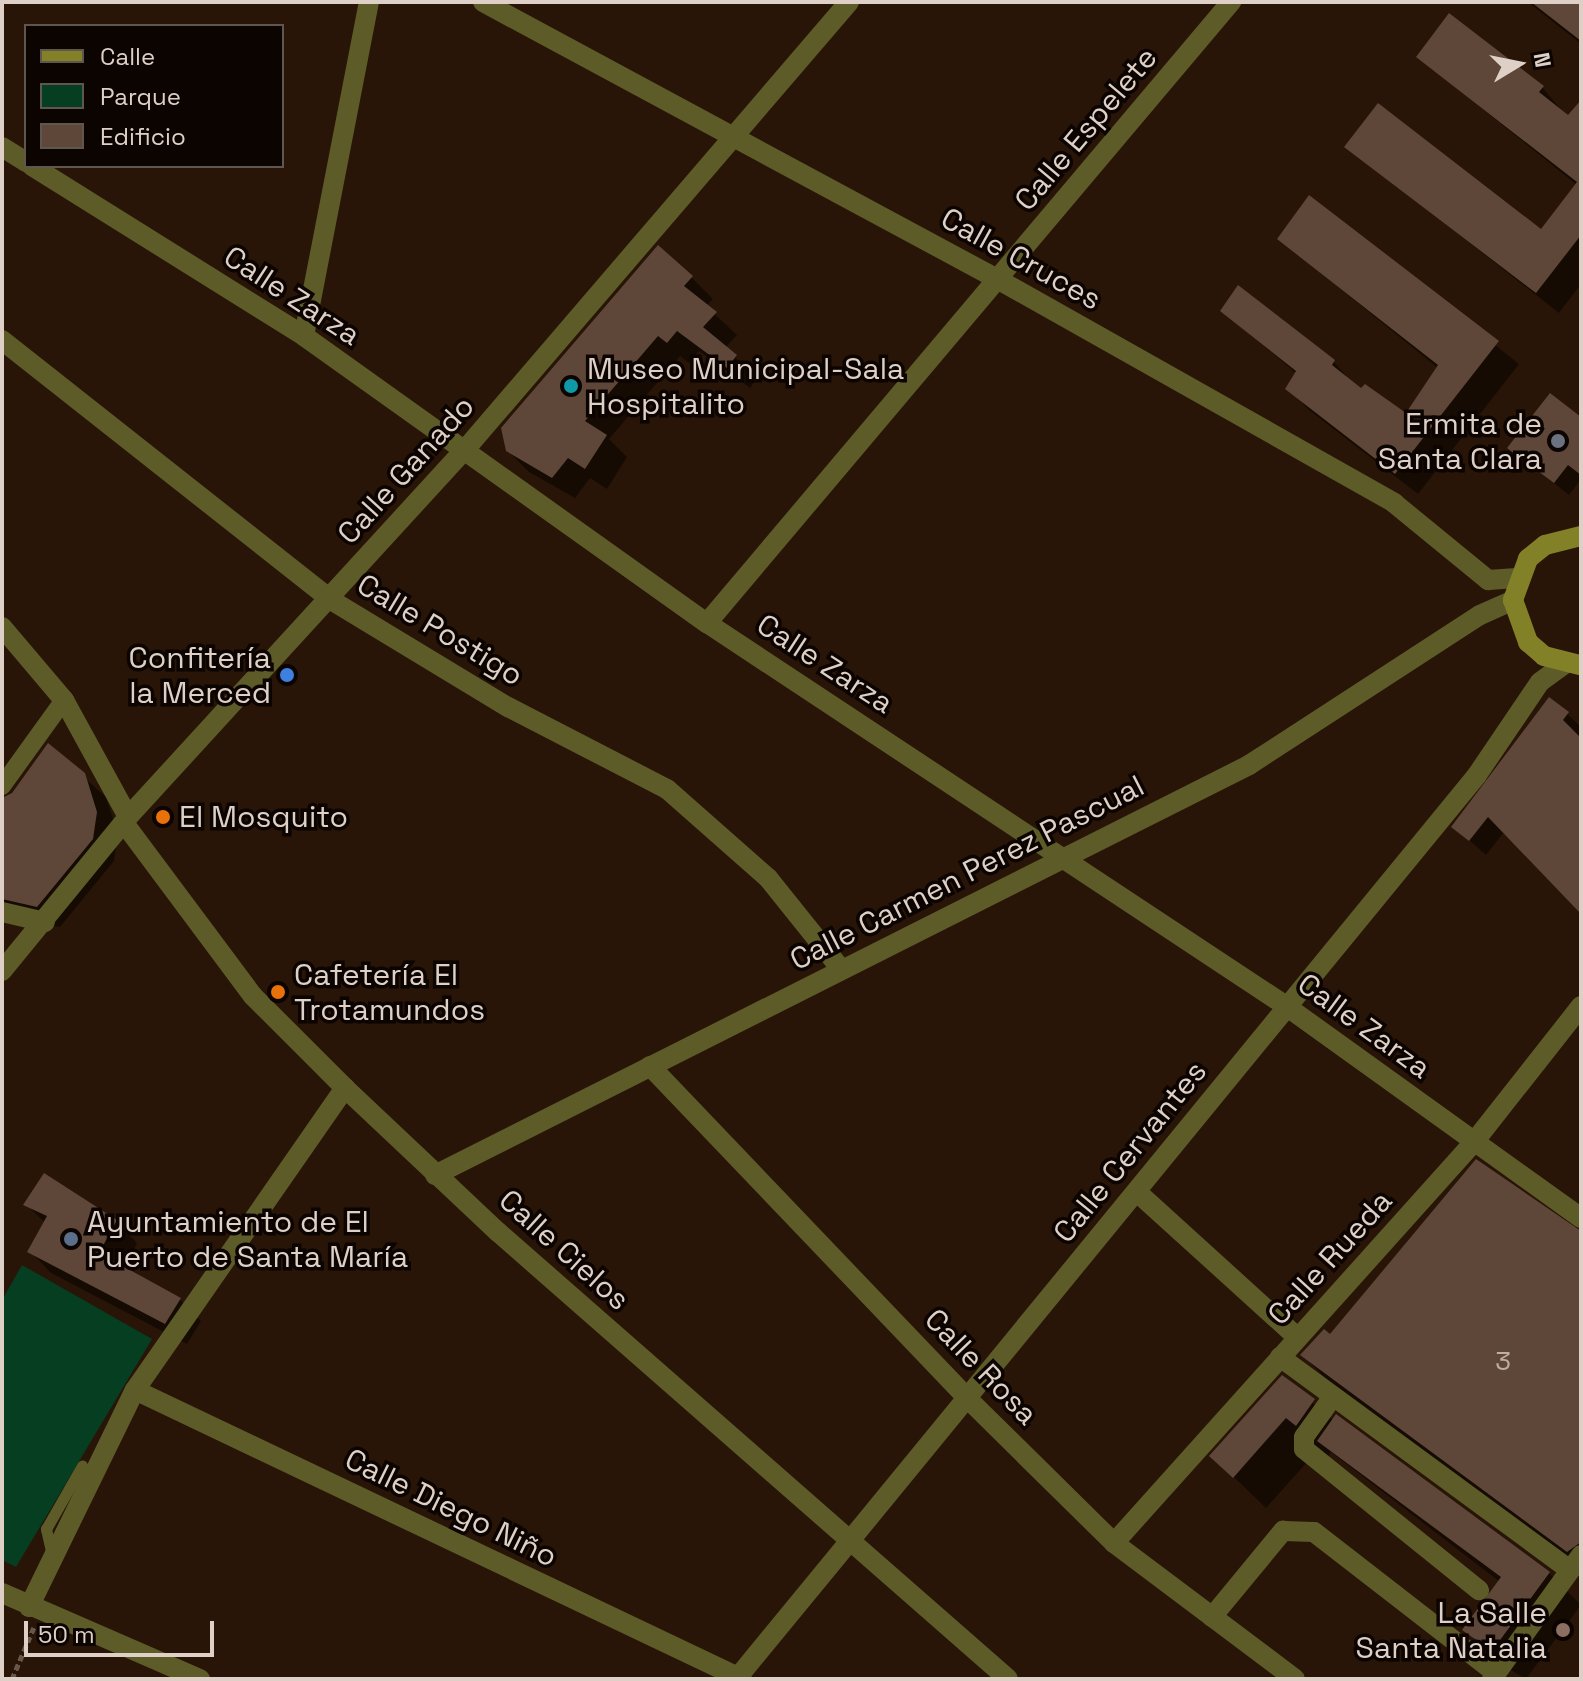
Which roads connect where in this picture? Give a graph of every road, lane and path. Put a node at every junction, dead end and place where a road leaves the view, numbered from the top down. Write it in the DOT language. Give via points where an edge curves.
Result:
graph roads {
  1 [pos="369,2"];
  2 [pos="483,2"];
  3 [pos="849,2"];
  4 [pos="1231,2"];
  5 [pos="732,138"];
  6 [pos="2,147"];
  7 [pos="24,161"];
  8 [pos="35,168"];
  9 [pos="999,280"];
  10 [pos="304,336"];
  11 [pos="2,340"];
  12 [pos="463,452"];
  13 [pos="1581,536"];
  14 [pos="1517,578"];
  15 [pos="331,600"];
  16 [pos="1513,600"];
  17 [pos="707,623"];
  18 [pos="2,627"];
  19 [pos="1573,664"];
  20 [pos="64,700"];
  21 [pos="2,786"];
  22 [pos="126,820"];
  23 [pos="1066,857"];
  24 [pos="2,912"];
  25 [pos="45,922"];
  26 [pos="841,969"];
  27 [pos="2,971"];
  28 [pos="1286,1006"];
  29 [pos="1581,1006"];
  30 [pos="650,1066"];
  31 [pos="345,1088"];
  32 [pos="1474,1142"];
  33 [pos="435,1175"];
  34 [pos="1137,1192"];
  35 [pos="1581,1218"];
  36 [pos="1298,1338"];
  37 [pos="1280,1357"];
  38 [pos="135,1390"];
  39 [pos="1332,1398"];
  40 [pos="969,1400"];
  41 [pos="82,1466"];
  42 [pos="848,1543"];
  43 [pos="1114,1543"];
  44 [pos="53,1558"];
  45 [pos="1575,1562"];
  46 [pos="1479,1590"];
  47 [pos="2,1593"];
  48 [pos="29,1607"];
  49 [pos="1212,1617"];
  50 [pos="707,1672"];
  51 [pos="1494,1676"];
  52 [pos="740,1678"];
  53 [pos="12,1679"];
  54 [pos="200,1679"];
  55 [pos="1008,1679"];
  56 [pos="1295,1679"];
  1 -- 10 [label="street"];
  2 -- 5 [label="street, Calle Cruces"];
  3 -- 5 [label="street, Calle Ganado"];
  4 -- 9 [label="street, Calle Espelete"];
  5 -- 9 [label="street, Calle Cruces"];
  5 -- 12 [label="street, Calle Ganado"];
  6 -- 7 [label="street"];
  8 -- 10 [label="street, Calle Zarza"];
  9 -- 14 [label="street, Calle Cruces" via="1394,503 1488,580"];
  9 -- 17 [label="street, Calle Espelete" via="849,449"];
  10 -- 12 [label="street, Calle Zarza"];
  11 -- 15 [label="street, Calle Postigo"];
  12 -- 15 [label="street, Calle Ganado"];
  12 -- 17 [label="street, Calle Zarza"];
  13 -- 14 [label="main road" via="1545,545"];
  14 -- 16 [label="main road"];
  15 -- 22 [label="street, Calle Ganado"];
  15 -- 26 [label="street, Calle Postigo" via="508,707 667,789 768,878"];
  16 -- 19 [label="main road" via="1528,642"];
  16 -- 23 [label="street, Calle Carmen Perez Pascual" via="1480,615 1249,765"];
  17 -- 23 [label="street, Calle Zarza"];
  18 -- 20 [label="street, Calle Cielos"];
  19 -- 28 [label="street, Calle Cervantes" via="1540,682 1477,775"];
  20 -- 21 [label="street"];
  20 -- 22 [label="street, Calle Cielos"];
  22 -- 25 [label="street, Calle Ganado"];
  22 -- 31 [label="street, Calle Cielos" via="253,996"];
  23 -- 26 [label="street, Calle Carmen Perez Pascual"];
  23 -- 28 [label="street, Calle Zarza"];
  24 -- 25 [label="street"];
  25 -- 27 [label="street, Calle Ganado"];
  26 -- 30 [label="street, Calle Carmen Perez Pascual"];
  28 -- 32 [label="street, Calle Zarza"];
  28 -- 34 [label="street, Calle Cervantes"];
  29 -- 32 [label="street, Calle Rueda"];
  30 -- 33 [label="street, Calle Carmen Perez Pascual"];
  30 -- 40 [label="street, Calle Rosa"];
  31 -- 33 [label="street, Calle Cielos"];
  31 -- 38 [label="street"];
  32 -- 35 [label="street, Calle Zarza"];
  32 -- 36 [label="street, Calle Rueda"];
  33 -- 42 [label="street, Calle Cielos"];
  34 -- 36 [label="street"];
  34 -- 40 [label="street, Calle Cervantes"];
  36 -- 37 [label="street, Calle Rueda"];
  37 -- 39 [label="street"];
  37 -- 43 [label="street, Calle Rueda"];
  38 -- 44 [label="street"];
  38 -- 50 [label="street, Calle Diego Niño"];
  39 -- 45 [label="street"];
  39 -- 46 [label="street" via="1304,1437 1304,1449"];
  40 -- 42 [label="street, Calle Cervantes"];
  40 -- 43 [label="street, Calle Rosa"];
  41 -- 44 [label="lane" via="46,1529"];
  42 -- 52 [label="street, Calle Cervantes"];
  42 -- 55 [label="street, Calle Cielos"];
  43 -- 49 [label="street, Calle Rosa"];
  44 -- 48 [label="street"];
  45 -- 51 [label="street"];
  47 -- 48 [label="street"];
  48 -- 53 [label="path" via="35,1623"];
  48 -- 54 [label="street"];
  49 -- 51 [label="street" via="1283,1531 1314,1532"];
  49 -- 56 [label="street, Calle Rosa"];
  50 -- 52 [label="street, Calle Diego Niño"];
}
